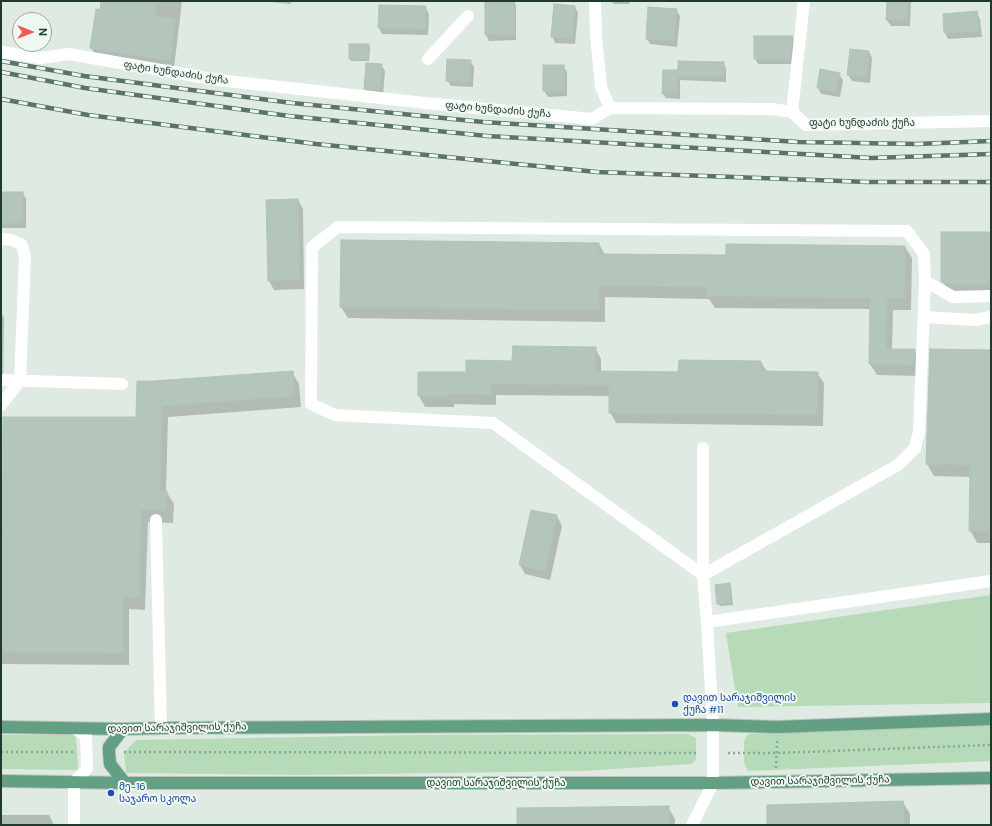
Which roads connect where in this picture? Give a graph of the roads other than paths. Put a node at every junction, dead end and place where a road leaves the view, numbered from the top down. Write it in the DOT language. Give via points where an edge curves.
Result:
graph roads {
  1 [pos="595,1"];
  2 [pos="804,1"];
  3 [pos="468,16"];
  4 [pos="1,52"];
  5 [pos="428,59"];
  6 [pos="610,108"];
  7 [pos="792,112"];
  8 [pos="991,122"];
  9 [pos="1,239"];
  10 [pos="925,281"];
  11 [pos="991,296"];
  12 [pos="924,317"];
  13 [pos="991,317"];
  14 [pos="1,380"];
  15 [pos="20,380"];
  16 [pos="122,384"];
  17 [pos="1,405"];
  18 [pos="703,448"];
  19 [pos="156,520"];
  20 [pos="703,575"];
  21 [pos="991,581"];
  22 [pos="707,622"];
  23 [pos="991,719"];
  24 [pos="713,726"];
  25 [pos="1,727"];
  26 [pos="74,728"];
  27 [pos="161,728"];
  28 [pos="123,729"];
  29 [pos="991,778"];
  30 [pos="1,781"];
  31 [pos="74,782"];
  32 [pos="126,783"];
  33 [pos="713,783"];
  34 [pos="74,825"];
  35 [pos="692,825"];
  1 -- 6 [label="street" via="601,87"];
  2 -- 7 [label="street"];
  3 -- 5 [label="street"];
  4 -- 6 [label="street, ფატი ხუნდაძის ქუჩა" via="41,58 69,54 218,80 592,119"];
  6 -- 7 [label="street" via="772,109"];
  7 -- 8 [label="street, ფატი ხუნდაძის ქუჩა" via="806,125"];
  9 -- 15 [label="street" via="12,240 22,245 25,256"];
  10 -- 11 [label="street" via="954,297"];
  10 -- 12 [label="street"];
  10 -- 20 [label="street" via="924,254 907,231 338,227 312,247 311,404 335,415 493,423"];
  12 -- 13 [label="street" via="975,320"];
  12 -- 20 [label="street" via="919,432 915,448 898,465"];
  14 -- 15 [label="street"];
  15 -- 16 [label="street"];
  15 -- 17 [label="street"];
  18 -- 20 [label="street"];
  19 -- 27 [label="street"];
  20 -- 22 [label="street"];
  21 -- 22 [label="street"];
  22 -- 24 [label="street"];
  23 -- 24 [label="main road, დავით სარაჯიშვილის ქუჩა" via="777,727"];
  24 -- 27 [label="main road, დავით სარაჯიშვილის ქუჩა"];
  24 -- 33 [label="street"];
  25 -- 26 [label="main road, დავით სარაჯიშვილის ქუჩა"];
  26 -- 28 [label="main road, დავით სარაჯიშვილის ქუჩა"];
  26 -- 31 [label="street" via="86,736 88,769"];
  27 -- 28 [label="main road, დავით სარაჯიშვილის ქუჩა"];
  28 -- 32 [label="main road" via="109,747 109,752 110,764"];
  29 -- 33 [label="main road, დავით სარაჯიშვილის ქუჩა"];
  30 -- 31 [label="main road, დავით სარაჯიშვილის ქუჩა"];
  31 -- 32 [label="main road, დავით სარაჯიშვილის ქუჩა"];
  31 -- 34 [label="street"];
  32 -- 33 [label="main road, დავით სარაჯიშვილის ქუჩა"];
  33 -- 35 [label="street"];
}
